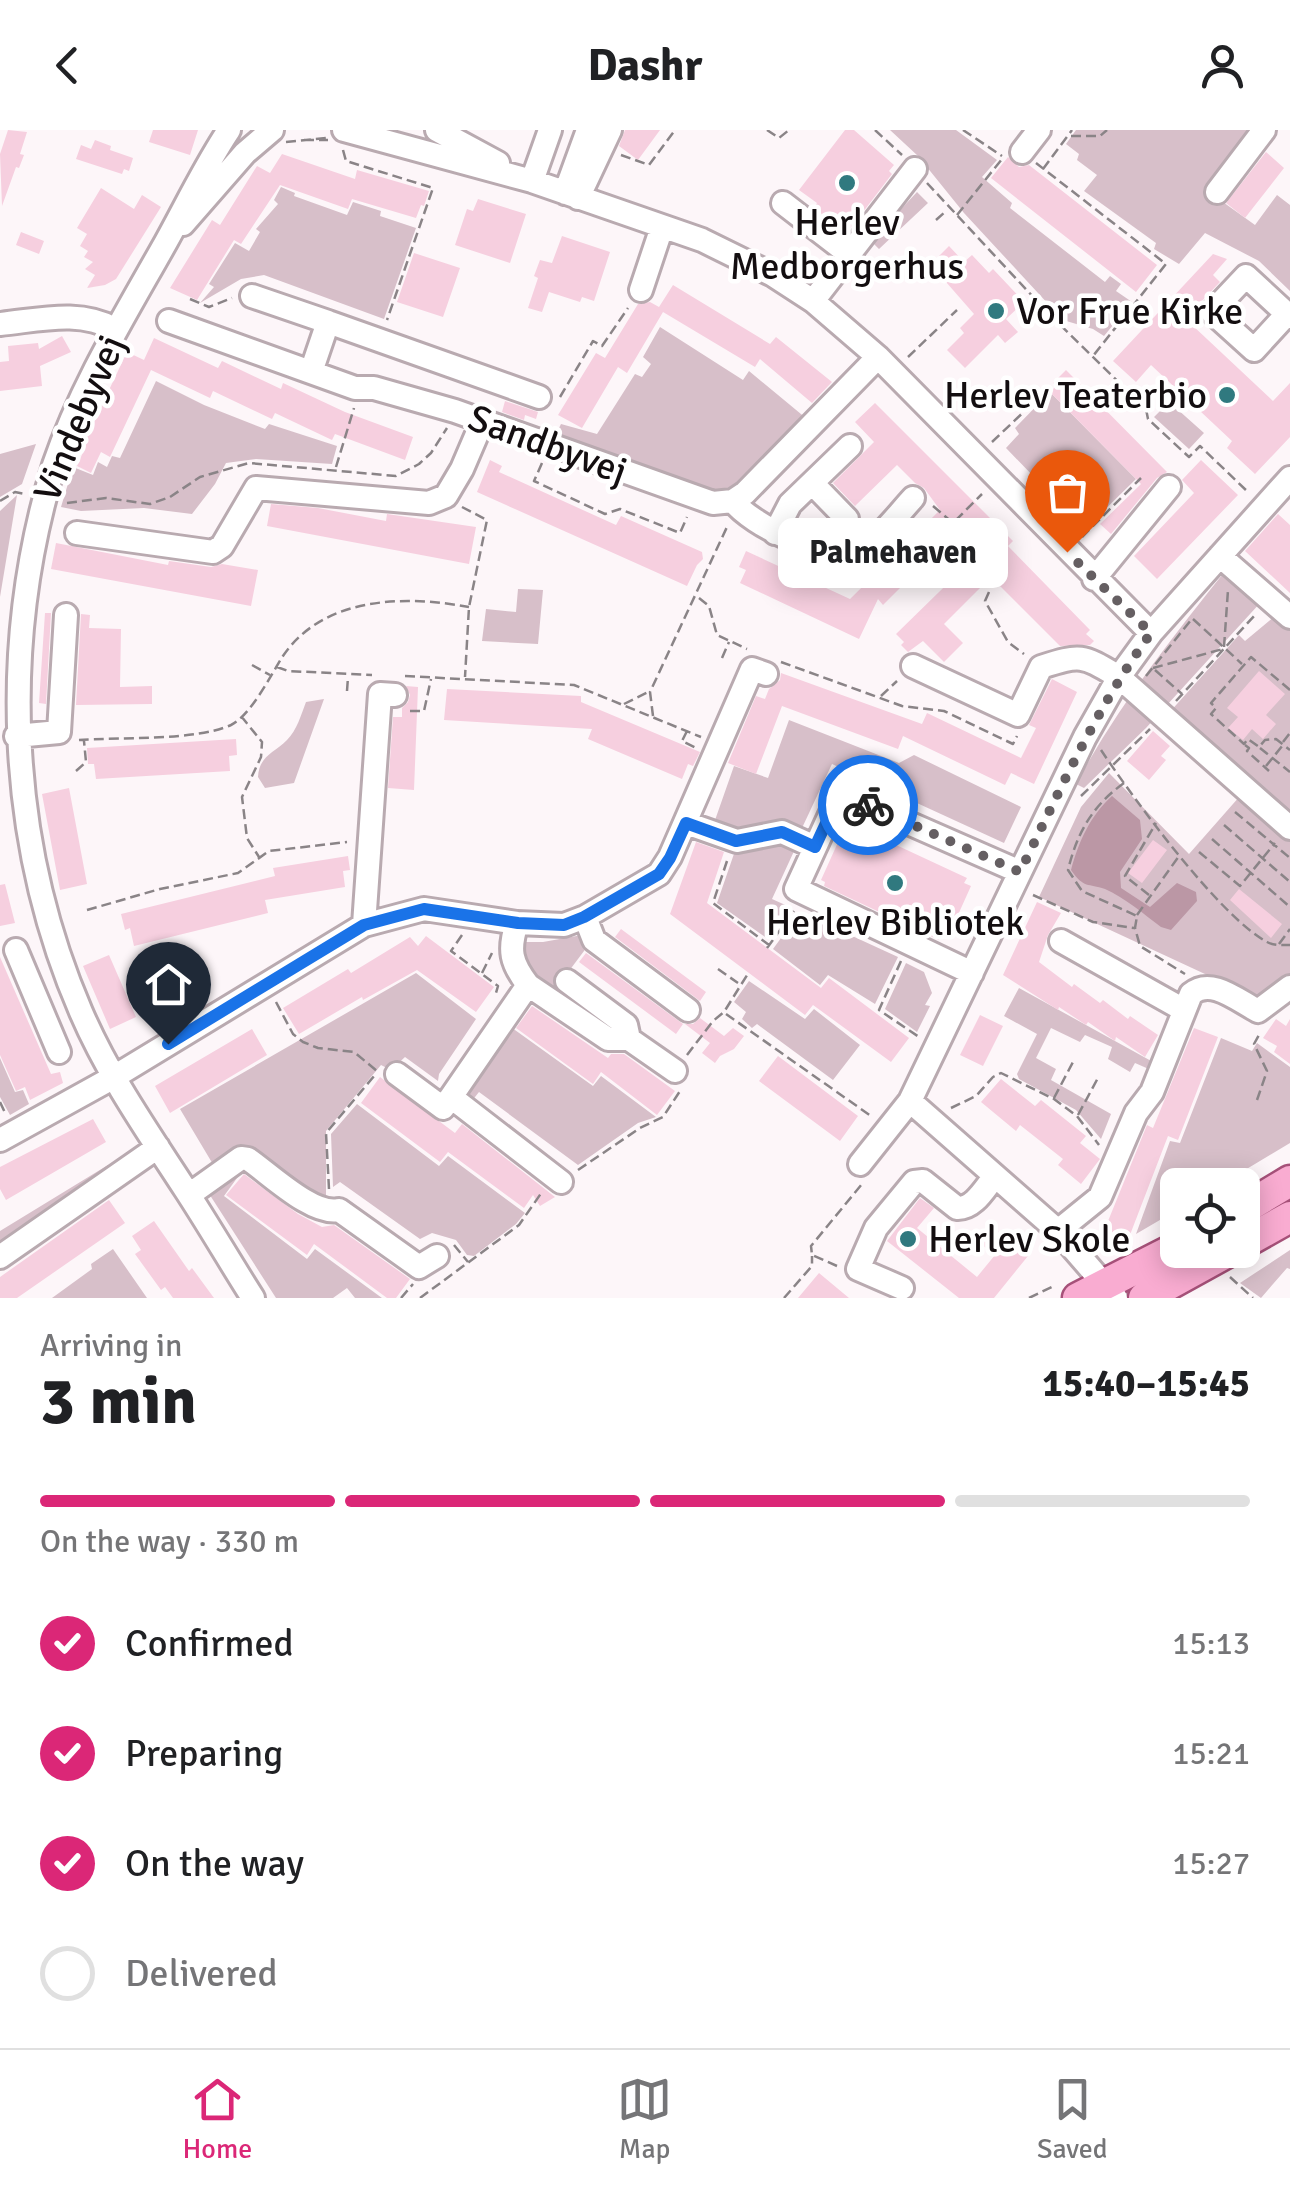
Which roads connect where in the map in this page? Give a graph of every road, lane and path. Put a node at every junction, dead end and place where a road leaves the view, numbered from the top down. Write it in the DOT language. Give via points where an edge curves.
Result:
graph roads {
  1 [pos="229,130"];
  2 [pos="396,130"];
  3 [pos="437,130"];
  4 [pos="550,130"];
  5 [pos="675,130"];
  6 [pos="767,130"];
  7 [pos="788,130"];
  8 [pos="875,130"];
  9 [pos="963,130"];
  10 [pos="1039,130"];
  11 [pos="1072,130"];
  12 [pos="1107,130"];
  13 [pos="1264,130"];
  14 [pos="268,133"];
  15 [pos="600,134"];
  16 [pos="344,135"];
  17 [pos="1068,136"];
  18 [pos="472,148"];
  19 [pos="1022,152"];
  20 [pos="915,169"];
  21 [pos="1043,169"];
  22 [pos="532,181"];
  23 [pos="1217,192"];
  24 [pos="572,196"];
  25 [pos="783,203"];
  26 [pos="948,209"];
  27 [pos="956,217"];
  28 [pos="936,220"];
  29 [pos="662,227"];
  30 [pos="166,241"];
  31 [pos="850,254"];
  32 [pos="641,290"];
  33 [pos="252,296"];
  34 [pos="190,300"];
  35 [pos="813,302"];
  36 [pos="957,310"];
  37 [pos="169,321"];
  38 [pos="328,322"];
  39 [pos="0,324"];
  40 [pos="115,330"];
  41 [pos="381,340"];
  42 [pos="908,356"];
  43 [pos="878,357"];
  44 [pos="1092,357"];
  45 [pos="465,371"];
  46 [pos="311,372"];
  47 [pos="1050,387"];
  48 [pos="360,388"];
  49 [pos="539,397"];
  50 [pos="431,406"];
  51 [pos="453,417"];
  52 [pos="483,420"];
  53 [pos="992,442"];
  54 [pos="850,446"];
  55 [pos="541,451"];
  56 [pos="336,470"];
  57 [pos="1141,478"];
  58 [pos="1290,478"];
  59 [pos="812,483"];
  60 [pos="1169,487"];
  61 [pos="984,492"];
  62 [pos="1249,493"];
  63 [pos="333,494"];
  64 [pos="43,498"];
  65 [pos="442,498"];
  66 [pos="914,498"];
  67 [pos="0,502"];
  68 [pos="691,508"];
  69 [pos="734,510"];
  70 [pos="847,519"];
  71 [pos="77,532"];
  72 [pos="775,533"];
  73 [pos="1067,552"];
  74 [pos="1226,561"];
  75 [pos="1094,579"];
  76 [pos="989,592"];
  77 [pos="697,596"];
  78 [pos="11,607"];
  79 [pos="468,607"];
  80 [pos="66,615"];
  81 [pos="1290,617"];
  82 [pos="1192,619"];
  83 [pos="1151,633"];
  84 [pos="729,642"];
  85 [pos="1224,648"];
  86 [pos="722,658"];
  87 [pos="252,665"];
  88 [pos="1244,665"];
  89 [pos="769,666"];
  90 [pos="913,666"];
  91 [pos="277,667"];
  92 [pos="1042,668"];
  93 [pos="348,674"];
  94 [pos="272,676"];
  95 [pos="1119,676"];
  96 [pos="465,678"];
  97 [pos="391,682"];
  98 [pos="347,690"];
  99 [pos="1290,690"];
  100 [pos="650,692"];
  101 [pos="1182,694"];
  102 [pos="879,698"];
  103 [pos="623,705"];
  104 [pos="241,716"];
  105 [pos="654,718"];
  106 [pos="10,732"];
  107 [pos="59,732"];
  108 [pos="1290,733"];
  109 [pos="1085,737"];
  110 [pos="84,740"];
  111 [pos="1013,744"];
  112 [pos="1244,744"];
  113 [pos="1283,744"];
  114 [pos="721,746"];
  115 [pos="1259,747"];
  116 [pos="1290,750"];
  117 [pos="1272,758"];
  118 [pos="76,770"];
  119 [pos="1290,772"];
  120 [pos="1125,782"];
  121 [pos="10,785"];
  122 [pos="1235,812"];
  123 [pos="686,823"];
  124 [pos="1156,824"];
  125 [pos="1224,825"];
  126 [pos="1284,833"];
  127 [pos="369,839"];
  128 [pos="1212,839"];
  129 [pos="734,840"];
  130 [pos="815,847"];
  131 [pos="1199,852"];
  132 [pos="1180,855"];
  133 [pos="1263,858"];
  134 [pos="1290,858"];
  135 [pos="259,859"];
  136 [pos="1251,872"];
  137 [pos="1017,879"];
  138 [pos="1290,882"];
  139 [pos="807,894"];
  140 [pos="1149,895"];
  141 [pos="1290,906"];
  142 [pos="87,910"];
  143 [pos="467,916"];
  144 [pos="1136,916"];
  145 [pos="584,917"];
  146 [pos="518,923"];
  147 [pos="364,925"];
  148 [pos="1134,928"];
  149 [pos="1290,929"];
  150 [pos="910,941"];
  151 [pos="1061,942"];
  152 [pos="54,943"];
  153 [pos="1290,945"];
  154 [pos="1278,946"];
  155 [pos="8,952"];
  156 [pos="718,969"];
  157 [pos="748,972"];
  158 [pos="972,973"];
  159 [pos="568,982"];
  160 [pos="266,984"];
  161 [pos="740,984"];
  162 [pos="1200,986"];
  163 [pos="1290,988"];
  164 [pos="521,994"];
  165 [pos="688,1010"];
  166 [pos="1184,1010"];
  167 [pos="724,1012"];
  168 [pos="1260,1031"];
  169 [pos="629,1038"];
  170 [pos="936,1048"];
  171 [pos="60,1052"];
  172 [pos="1073,1062"];
  173 [pos="675,1071"];
  174 [pos="388,1073"];
  175 [pos="1100,1076"];
  176 [pos="114,1077"];
  177 [pos="979,1084"];
  178 [pos="982,1089"];
  179 [pos="451,1098"];
  180 [pos="1054,1099"];
  181 [pos="1257,1100"];
  182 [pos="910,1101"];
  183 [pos="1077,1116"];
  184 [pos="936,1124"];
  185 [pos="888,1130"];
  186 [pos="0,1140"];
  187 [pos="158,1147"];
  188 [pos="1117,1156"];
  189 [pos="860,1164"];
  190 [pos="995,1176"];
  191 [pos="1290,1181"];
  192 [pos="561,1182"];
  193 [pos="189,1195"];
  194 [pos="1260,1199"];
  195 [pos="330,1212"];
  196 [pos="1290,1216"];
  197 [pos="1058,1231"];
  198 [pos="1260,1234"];
  199 [pos="812,1255"];
  200 [pos="437,1256"];
  201 [pos="0,1257"];
  202 [pos="1160,1258"];
  203 [pos="1218,1268"];
  204 [pos="1233,1268"];
  205 [pos="858,1269"];
  206 [pos="902,1288"];
  207 [pos="1100,1294"];
  208 [pos="253,1298"];
  209 [pos="420,1298"];
  210 [pos="784,1298"];
  211 [pos="1144,1298"];
  212 [pos="1252,1298"];
  1 -- 30 [label="street, Vindebyvej"];
  2 -- 18 [label="street"];
  3 -- 18 [label="street"];
  4 -- 22 [label="street"];
  5 -- 15 [label="path" via="646,165 623,156"];
  6 -- 7 [label="path" via="780,138"];
  8 -- 20 [label="path"];
  9 -- 27 [label="path" via="1003,157"];
  10 -- 19 [label="street"];
  11 -- 17 [label="path"];
  12 -- 17 [label="path"];
  13 -- 23 [label="street"];
  14 -- 16 [label="path" via="284,142"];
  14 -- 30 [label="street, Vindebyvej"];
  15 -- 24 [label="street"];
  16 -- 22 [label="street"];
  16 -- 41 [label="path" via="346,160 432,188"];
  17 -- 21 [label="path"];
  18 -- 22 [label="street"];
  19 -- 21 [label="path"];
  20 -- 26 [label="path"];
  20 -- 31 [label="street"];
  21 -- 44 [label="path" via="1166,264"];
  22 -- 24 [label="street"];
  24 -- 29 [label="street"];
  25 -- 31 [label="street"];
  26 -- 27 [label="path"];
  26 -- 28 [label="path"];
  27 -- 44 [label="path"];
  29 -- 32 [label="street"];
  29 -- 35 [label="street" via="740,257"];
  30 -- 40 [label="street, Vindebyvej"];
  31 -- 35 [label="street"];
  32 -- 55 [label="path" via="602,346 593,341 549,415"];
  33 -- 34 [label="path" via="209,307"];
  33 -- 38 [label="street"];
  35 -- 43 [label="street"];
  36 -- 42 [label="path"];
  37 -- 46 [label="street, Sandbyvej"];
  38 -- 41 [label="street"];
  38 -- 46 [label="street"];
  39 -- 40 [label="street" via="79,316"];
  40 -- 64 [label="street, Vindebyvej"];
  41 -- 45 [label="street"];
  43 -- 69 [label="street"];
  43 -- 73 [label="street"];
  44 -- 62 [label="path" via="1189,457 1200,446"];
  45 -- 49 [label="street"];
  45 -- 51 [label="street"];
  46 -- 48 [label="street, Sandbyvej"];
  47 -- 53 [label="path"];
  48 -- 50 [label="street, Sandbyvej"];
  48 -- 56 [label="path"];
  50 -- 51 [label="street, Sandbyvej"];
  50 -- 51 [label="path" via="433,416"];
  51 -- 52 [label="street, Sandbyvej"];
  51 -- 56 [label="path" via="431,453 409,471 396,476"];
  52 -- 55 [label="street, Sandbyvej"];
  52 -- 65 [label="street"];
  54 -- 59 [label="street"];
  55 -- 68 [label="path" via="534,481 605,514 620,509 680,533"];
  55 -- 69 [label="street, Sandbyvej"];
  56 -- 63 [label="path"];
  56 -- 64 [label="path" via="248,462 200,477 150,504"];
  57 -- 73 [label="path"];
  58 -- 74 [label="street"];
  59 -- 70 [label="street"];
  59 -- 72 [label="street" via="790,504"];
  60 -- 75 [label="street"];
  61 -- 66 [label="path" via="953,522"];
  63 -- 65 [label="street" via="430,503"];
  63 -- 71 [label="street" via="256,488 213,552"];
  64 -- 67 [label="path" via="16,492"];
  64 -- 78 [label="street, Vindebyvej"];
  65 -- 79 [label="path" via="487,520"];
  66 -- 72 [label="street" via="853,552"];
  69 -- 72 [label="street"];
  69 -- 77 [label="path"];
  73 -- 75 [label="street"];
  74 -- 81 [label="street"];
  74 -- 83 [label="street"];
  74 -- 85 [label="path"];
  75 -- 83 [label="street"];
  76 -- 92 [label="path" via="985,601 1008,642"];
  77 -- 84 [label="path" via="709,606 717,635"];
  77 -- 100 [label="path"];
  78 -- 106 [label="street, Vindebyvej"];
  79 -- 91 [label="path" via="393,599 354,606 313,627"];
  79 -- 96 [label="path"];
  80 -- 107 [label="street"];
  82 -- 85 [label="path"];
  83 -- 95 [label="street"];
  84 -- 86 [label="path"];
  84 -- 89 [label="path"];
  85 -- 88 [label="path"];
  85 -- 101 [label="path" via="1151,668"];
  87 -- 94 [label="path"];
  88 -- 99 [label="path" via="1251,657"];
  88 -- 112 [label="path" via="1210,703 1216,708 1210,714"];
  89 -- 102 [label="path"];
  89 -- 114 [label="street" via="752,669"];
  90 -- 92 [label="street" via="1018,715"];
  90 -- 102 [label="path"];
  91 -- 93 [label="path"];
  91 -- 94 [label="path"];
  92 -- 95 [label="street" via="1075,656"];
  93 -- 97 [label="path"];
  93 -- 98 [label="path"];
  94 -- 104 [label="path"];
  95 -- 109 [label="street"];
  95 -- 126 [label="street"];
  96 -- 97 [label="path"];
  96 -- 103 [label="path" via="574,684"];
  97 -- 127 [label="street" via="380,694"];
  100 -- 103 [label="path"];
  100 -- 105 [label="path"];
  102 -- 111 [label="path" via="944,711"];
  103 -- 105 [label="path"];
  104 -- 110 [label="path" via="210,732"];
  104 -- 135 [label="path" via="262,742 242,797 247,838"];
  105 -- 114 [label="path"];
  106 -- 107 [label="street"];
  106 -- 121 [label="street, Vindebyvej"];
  107 -- 110 [label="path"];
  108 -- 113 [label="path"];
  109 -- 120 [label="path"];
  109 -- 137 [label="street"];
  110 -- 118 [label="path" via="86,762"];
  112 -- 115 [label="path" via="1248,739"];
  112 -- 117 [label="path" via="1267,769"];
  113 -- 115 [label="path" via="1276,738"];
  113 -- 116 [label="path"];
  113 -- 117 [label="path"];
  114 -- 123 [label="street"];
  115 -- 117 [label="path"];
  117 -- 119 [label="path"];
  120 -- 124 [label="path"];
  120 -- 144 [label="path" via="1081,829 1068,870 1082,892"];
  121 -- 152 [label="street, Vindebyvej"];
  122 -- 126 [label="path"];
  123 -- 129 [label="street"];
  123 -- 145 [label="street" via="659,874"];
  124 -- 132 [label="path"];
  124 -- 140 [label="path" via="1125,876"];
  125 -- 133 [label="path"];
  126 -- 133 [label="path"];
  126 -- 134 [label="path"];
  127 -- 135 [label="path" via="269,851"];
  127 -- 147 [label="street"];
  128 -- 136 [label="path"];
  129 -- 130 [label="street" via="782,832"];
  129 -- 139 [label="path" via="713,902 768,946"];
  130 -- 137 [label="street" via="840,793"];
  130 -- 139 [label="street" via="796,889"];
  131 -- 136 [label="path" via="1240,886"];
  132 -- 140 [label="path"];
  132 -- 154 [label="path" via="1243,924"];
  133 -- 136 [label="path"];
  133 -- 138 [label="path"];
  135 -- 142 [label="path" via="238,873"];
  136 -- 141 [label="path"];
  137 -- 148 [label="path" via="1092,922"];
  137 -- 158 [label="street"];
  139 -- 150 [label="street"];
  140 -- 144 [label="path"];
  143 -- 146 [label="street"];
  143 -- 147 [label="street" via="424,909"];
  143 -- 164 [label="path" via="452,952 498,986 493,992"];
  144 -- 148 [label="path"];
  145 -- 146 [label="street" via="564,925"];
  145 -- 165 [label="street" via="594,940"];
  146 -- 164 [label="street" via="511,956"];
  147 -- 160 [label="street"];
  148 -- 162 [label="path" via="1144,951"];
  149 -- 154 [label="path"];
  150 -- 158 [label="street"];
  150 -- 170 [label="path" via="880,1010"];
  151 -- 166 [label="street"];
  152 -- 155 [label="street"];
  152 -- 176 [label="street, Vindebyvej"];
  153 -- 154 [label="path"];
  155 -- 171 [label="street"];
  156 -- 161 [label="path"];
  157 -- 161 [label="path"];
  158 -- 170 [label="street"];
  159 -- 169 [label="street" via="626,1025"];
  160 -- 174 [label="path" via="293,1034 318,1048 354,1052"];
  160 -- 176 [label="street"];
  161 -- 167 [label="path"];
  162 -- 163 [label="street" via="1258,1011"];
  162 -- 166 [label="street"];
  164 -- 169 [label="street" via="608,1039"];
  164 -- 179 [label="street"];
  166 -- 188 [label="street" via="1152,1092"];
  167 -- 173 [label="path"];
  167 -- 185 [label="path"];
  168 -- 181 [label="path" via="1254,1044 1268,1070"];
  169 -- 173 [label="street"];
  170 -- 182 [label="street"];
  172 -- 180 [label="path"];
  173 -- 192 [label="path" via="687,1081 663,1117"];
  174 -- 179 [label="street" via="443,1108"];
  174 -- 195 [label="path" via="326,1133"];
  175 -- 183 [label="path"];
  176 -- 186 [label="street"];
  176 -- 187 [label="street, Vindebyvej"];
  177 -- 178 [label="path"];
  178 -- 180 [label="path" via="1001,1073"];
  178 -- 184 [label="path" via="954,1104"];
  179 -- 192 [label="street"];
  180 -- 183 [label="path"];
  182 -- 184 [label="street"];
  182 -- 185 [label="street"];
  183 -- 188 [label="path"];
  184 -- 190 [label="street"];
  185 -- 189 [label="street"];
  187 -- 193 [label="street, Vindebyvej"];
  187 -- 201 [label="street"];
  188 -- 197 [label="street" via="1100,1197"];
  189 -- 199 [label="path" via="872,1173 811,1246"];
  190 -- 197 [label="street"];
  190 -- 205 [label="street" via="963,1209 923,1181 914,1182 876,1228"];
  191 -- 194 [label="main road"];
  192 -- 209 [label="path" via="546,1187 519,1225"];
  193 -- 195 [label="street" via="241,1158"];
  193 -- 208 [label="street, Vindebyvej"];
  195 -- 200 [label="street" via="339,1210 419,1268"];
  196 -- 198 [label="main road"];
  197 -- 207 [label="street"];
  199 -- 205 [label="path" via="844,1270"];
  199 -- 210 [label="path" via="812,1266"];
  202 -- 207 [label="main road"];
  203 -- 211 [label="main road"];
  204 -- 212 [label="path"];
  205 -- 206 [label="street"];
}
